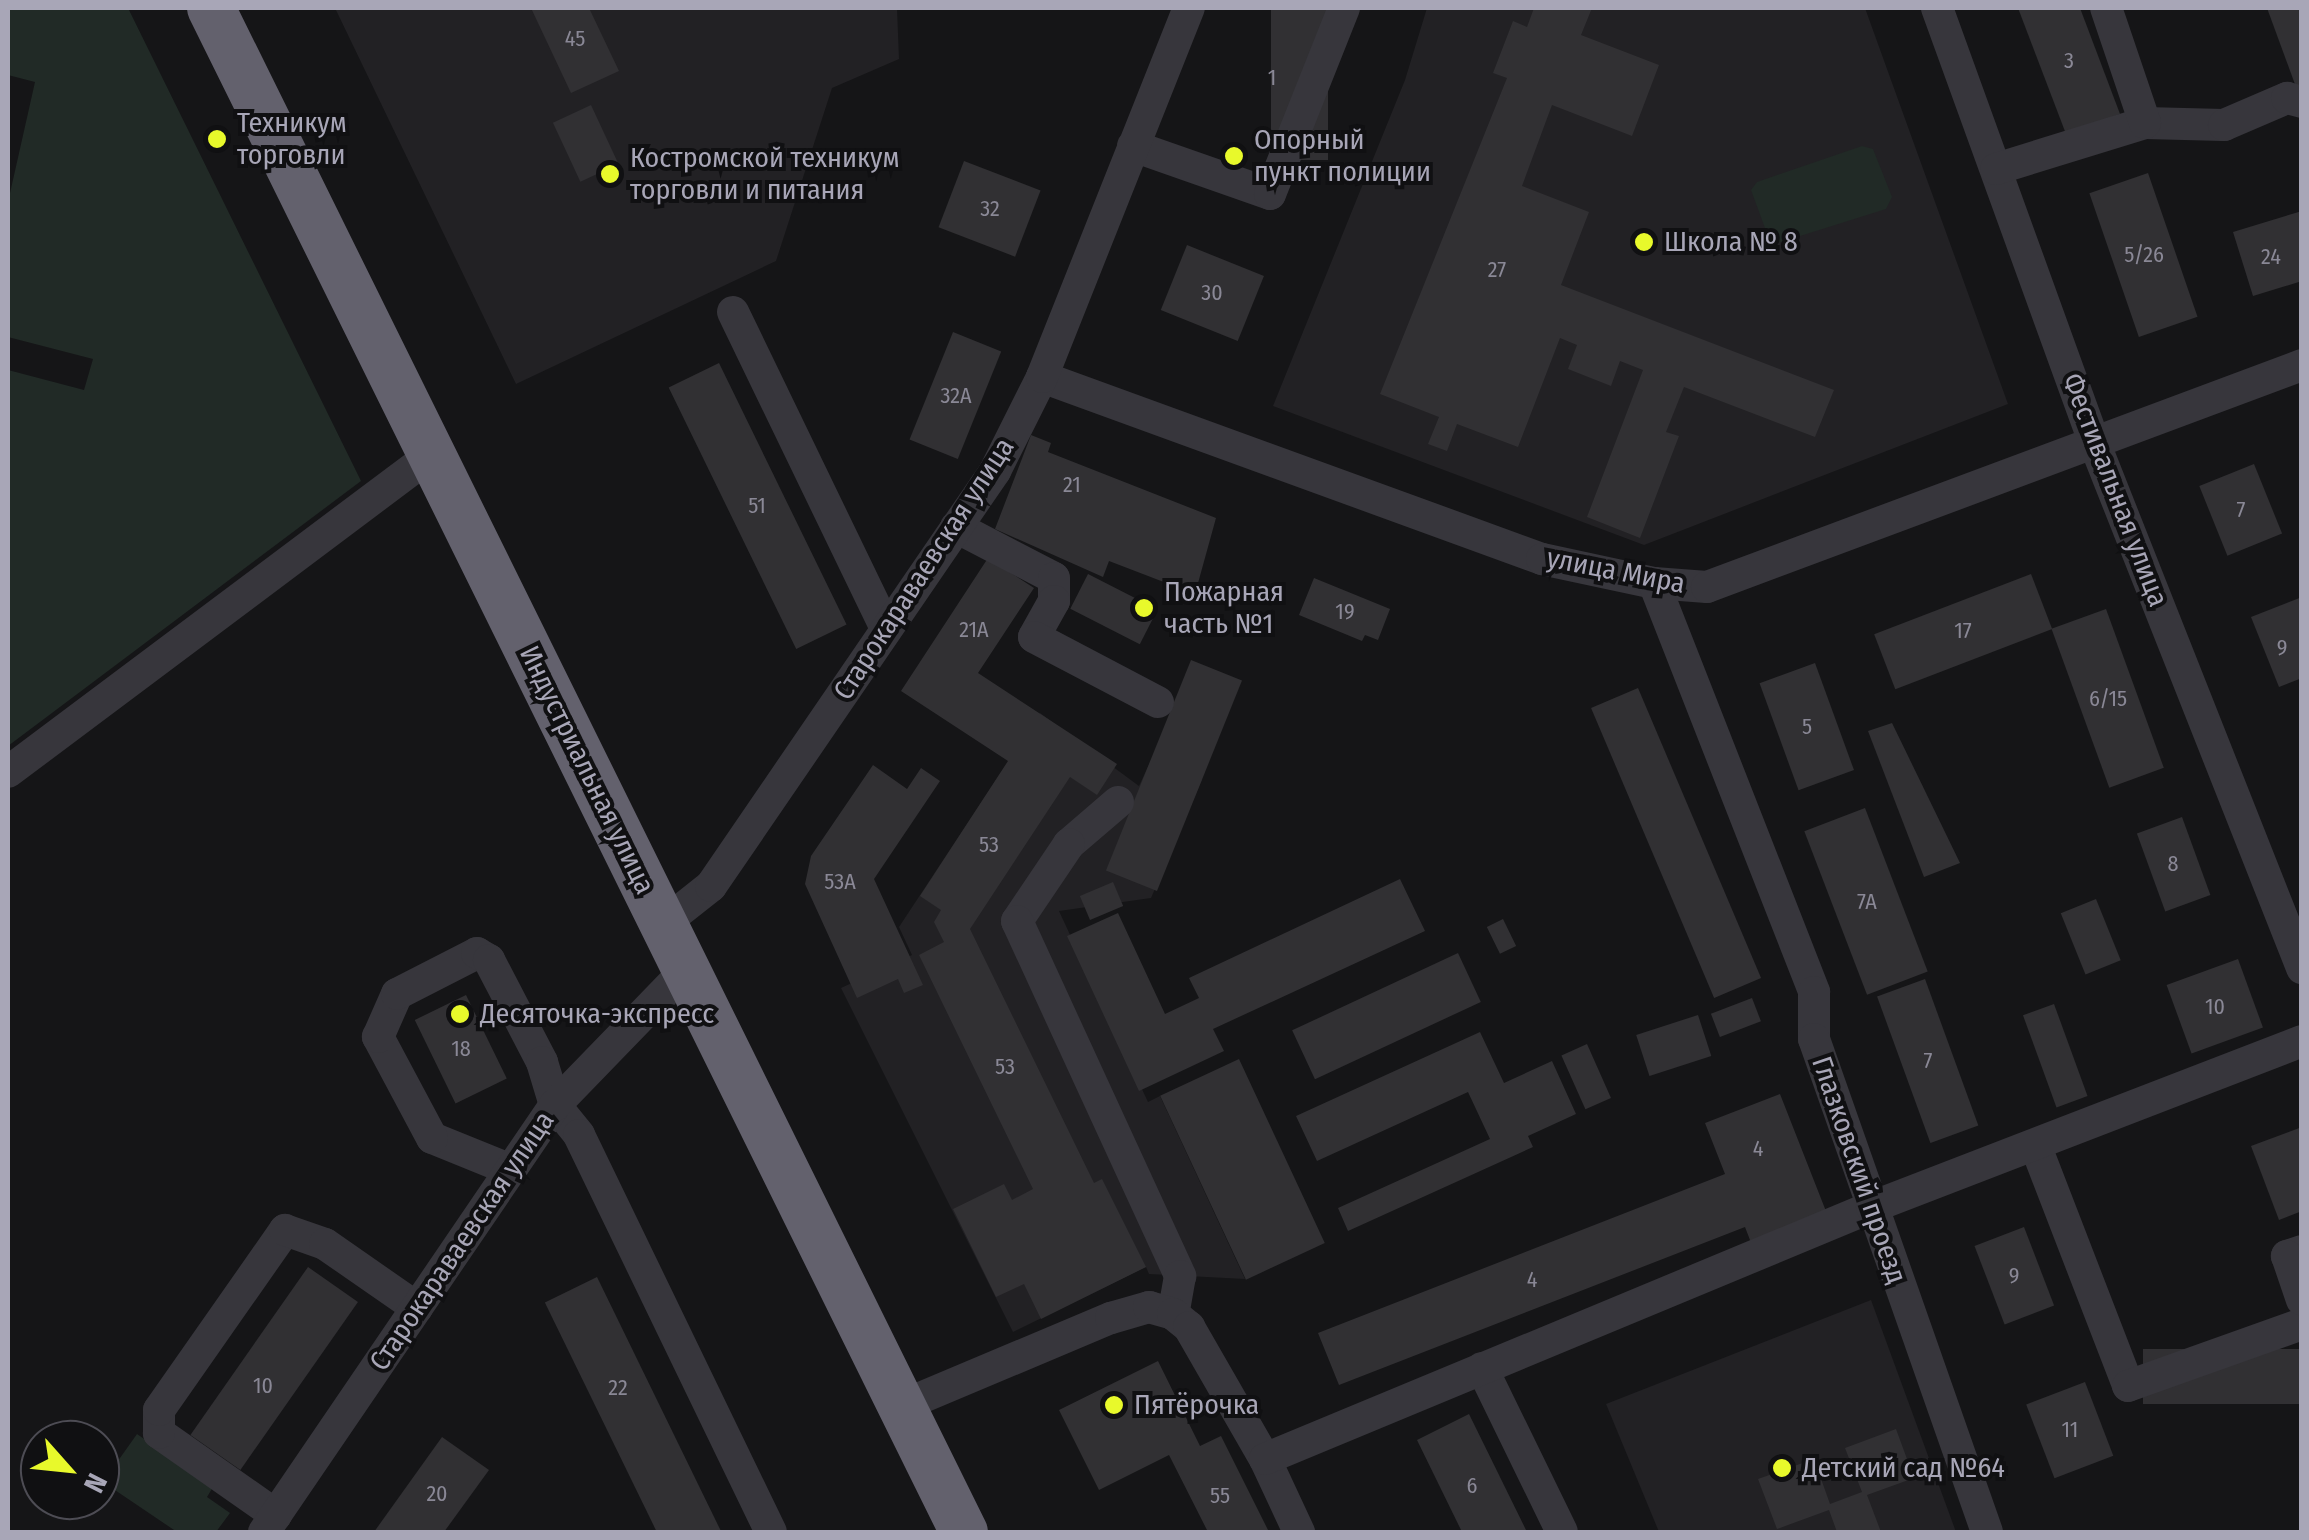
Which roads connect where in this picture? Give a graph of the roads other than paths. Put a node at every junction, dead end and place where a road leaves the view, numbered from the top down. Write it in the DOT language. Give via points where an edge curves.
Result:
graph roads {
  1 [pos="211,8"];
  2 [pos="1189,8"];
  3 [pos="1344,8"];
  4 [pos="1937,8"];
  5 [pos="2106,8"];
  6 [pos="2302,102"];
  7 [pos="2145,123"];
  8 [pos="1134,146"];
  9 [pos="1996,168"];
  10 [pos="733,312"];
  11 [pos="2302,364"];
  12 [pos="1042,377"];
  13 [pos="2094,442"];
  14 [pos="430,455"];
  15 [pos="956,528"];
  16 [pos="1654,584"];
  17 [pos="886,628"];
  18 [pos="1158,702"];
  19 [pos="8,772"];
  20 [pos="1118,802"];
  21 [pos="663,924"];
  22 [pos="2302,968"];
  23 [pos="685,971"];
  24 [pos="2302,1040"];
  25 [pos="555,1104"];
  26 [pos="2036,1146"];
  27 [pos="511,1170"];
  28 [pos="1872,1207"];
  29 [pos="2302,1252"];
  30 [pos="2302,1300"];
  31 [pos="417,1308"];
  32 [pos="1173,1314"];
  33 [pos="2302,1324"];
  34 [pos="1482,1368"];
  35 [pos="899,1407"];
  36 [pos="1265,1459"];
  37 [pos="270,1524"];
  38 [pos="771,1532"];
  39 [pos="964,1532"];
  40 [pos="1299,1532"];
  41 [pos="1562,1532"];
  42 [pos="1987,1532"];
  1 -- 14 [label="highway, Индустриальная улица"];
  2 -- 8 [label="street, Старокараваевская улица"];
  3 -- 8 [label="street" via="1270,194"];
  4 -- 9 [label="street, Фестивальная улица"];
  5 -- 7 [label="street"];
  6 -- 7 [label="street" via="2287,98 2224,125"];
  7 -- 9 [label="street"];
  8 -- 12 [label="street, Старокараваевская улица"];
  9 -- 13 [label="street, Фестивальная улица"];
  10 -- 17 [label="street"];
  11 -- 13 [label="street, улица Мира"];
  12 -- 15 [label="street, Старокараваевская улица" via="995,471"];
  12 -- 16 [label="street, улица Мира" via="1542,559"];
  13 -- 16 [label="street, улица Мира" via="1707,587"];
  13 -- 22 [label="street, Фестивальная улица"];
  14 -- 19 [label="street"];
  14 -- 21 [label="highway, Индустриальная улица"];
  15 -- 17 [label="street, Старокараваевская улица"];
  15 -- 18 [label="street" via="1054,578 1054,601 1034,637"];
  16 -- 28 [label="street, Глазковский проезд" via="1814,992 1814,1039"];
  17 -- 21 [label="street, Старокараваевская улица" via="711,886"];
  20 -- 32 [label="street" via="1069,844 1017,921 1180,1276"];
  21 -- 23 [label="highway, Индустриальная улица"];
  23 -- 25 [label="street, Старокараваевская улица"];
  23 -- 35 [label="highway, Индустриальная улица"];
  24 -- 26 [label="street"];
  25 -- 27 [label="street, Старокараваевская улица"];
  25 -- 27 [label="street" via="542,1062 484,954 470,954 397,994 378,1037 426,1131 441,1144"];
  25 -- 38 [label="street" via="578,1135"];
  26 -- 28 [label="street"];
  26 -- 33 [label="street" via="2128,1386"];
  27 -- 31 [label="street, Старокараваевская улица"];
  28 -- 34 [label="street"];
  28 -- 42 [label="street, Глазковский проезд"];
  29 -- 30 [label="street" via="2287,1256"];
  31 -- 37 [label="street, Старокараваевская улица"];
  31 -- 37 [label="street" via="324,1244 285,1230 158,1410 159,1433"];
  32 -- 35 [label="street" via="1150,1307 1111,1318"];
  32 -- 36 [label="street" via="1189,1327"];
  34 -- 36 [label="street"];
  34 -- 41 [label="street"];
  35 -- 39 [label="highway, Индустриальная улица"];
  36 -- 40 [label="street"];
}
